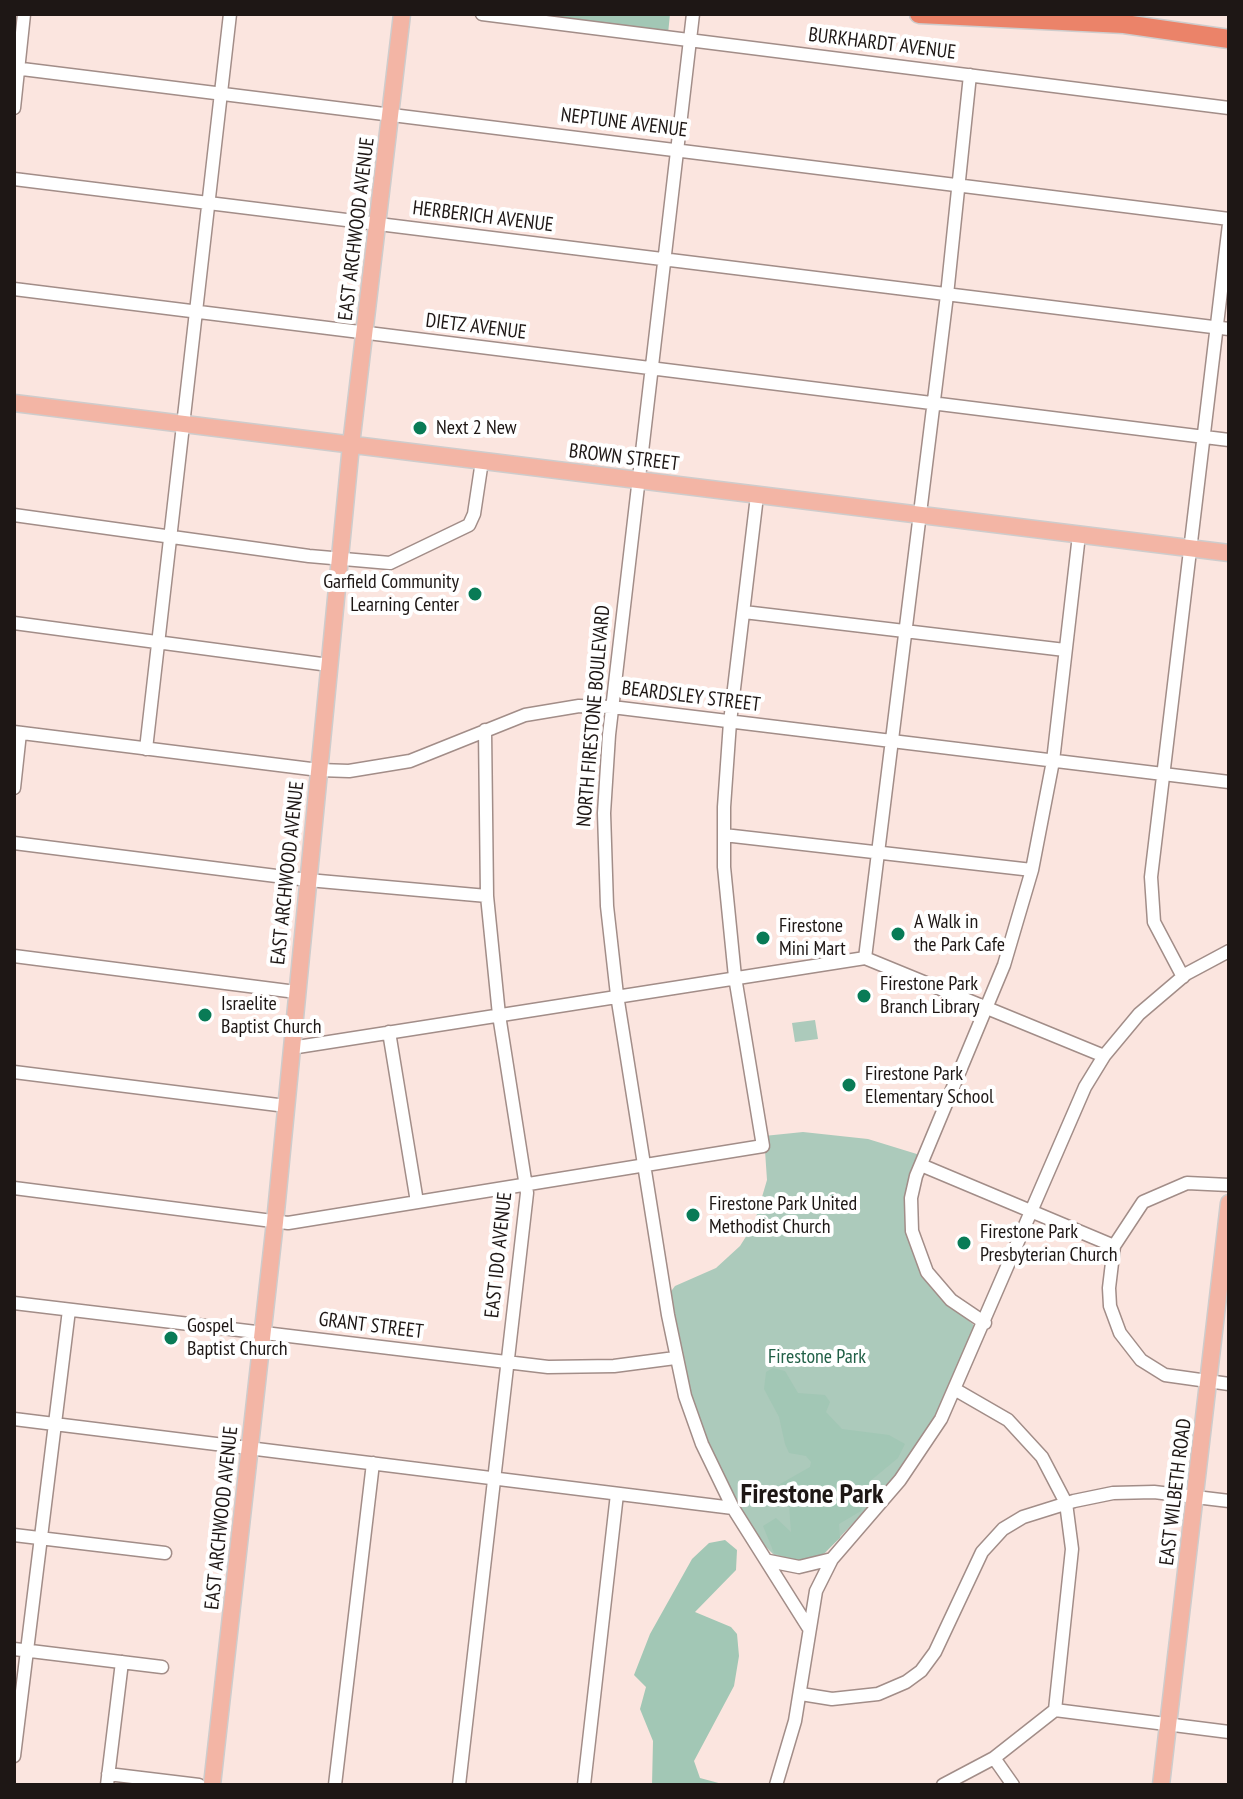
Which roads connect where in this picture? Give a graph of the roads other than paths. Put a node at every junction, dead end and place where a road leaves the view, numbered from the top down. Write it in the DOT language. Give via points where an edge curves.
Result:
graph roads {
  1 [pos="24,14"];
  2 [pos="230,14"];
  3 [pos="402,14"];
  4 [pos="482,14"];
  5 [pos="693,14"];
  6 [pos="919,14"];
  7 [pos="1229,39"];
  8 [pos="690,40"];
  9 [pos="16,68"];
  10 [pos="970,75"];
  11 [pos="221,94"];
  12 [pos="14,108"];
  13 [pos="1229,108"];
  14 [pos="391,115"];
  15 [pos="678,149"];
  16 [pos="14,179"];
  17 [pos="958,184"];
  18 [pos="210,203"];
  19 [pos="1229,221"];
  20 [pos="377,225"];
  21 [pos="665,260"];
  22 [pos="14,289"];
  23 [pos="947,295"];
  24 [pos="198,313"];
  25 [pos="1223,328"];
  26 [pos="364,333"];
  27 [pos="652,368"];
  28 [pos="14,403"];
  29 [pos="933,403"];
  30 [pos="186,424"];
  31 [pos="1203,437"];
  32 [pos="1229,440"];
  33 [pos="351,445"];
  34 [pos="482,461"];
  35 [pos="638,480"];
  36 [pos="757,496"];
  37 [pos="14,515"];
  38 [pos="919,515"];
  39 [pos="172,535"];
  40 [pos="1079,535"];
  41 [pos="1190,548"];
  42 [pos="1229,553"];
  43 [pos="340,559"];
  44 [pos="744,612"];
  45 [pos="14,623"];
  46 [pos="905,630"];
  47 [pos="158,642"];
  48 [pos="1065,650"];
  49 [pos="329,665"];
  50 [pos="612,707"];
  51 [pos="730,722"];
  52 [pos="485,730"];
  53 [pos="17,733"];
  54 [pos="891,741"];
  55 [pos="146,749"];
  56 [pos="1053,761"];
  57 [pos="319,770"];
  58 [pos="1163,774"];
  59 [pos="1229,782"];
  60 [pos="14,788"];
  61 [pos="724,835"];
  62 [pos="14,843"];
  63 [pos="879,852"];
  64 [pos="1032,870"];
  65 [pos="308,880"];
  66 [pos="487,896"];
  67 [pos="1229,951"];
  68 [pos="14,956"];
  69 [pos="865,958"];
  70 [pos="735,977"];
  71 [pos="1183,977"];
  72 [pos="296,992"];
  73 [pos="617,995"];
  74 [pos="988,1008"];
  75 [pos="499,1015"];
  76 [pos="389,1032"];
  77 [pos="291,1048"];
  78 [pos="1104,1056"];
  79 [pos="14,1072"];
  80 [pos="286,1106"];
  81 [pos="645,1165"];
  82 [pos="921,1165"];
  83 [pos="526,1184"];
  84 [pos="1229,1185"];
  85 [pos="14,1188"];
  86 [pos="417,1202"];
  87 [pos="1229,1203"];
  88 [pos="1032,1211"];
  89 [pos="275,1222"];
  90 [pos="1114,1246"];
  91 [pos="1224,1286"];
  92 [pos="14,1303"];
  93 [pos="69,1310"];
  94 [pos="985,1323"];
  95 [pos="262,1333"];
  96 [pos="675,1358"];
  97 [pos="508,1363"];
  98 [pos="1209,1382"];
  99 [pos="1229,1384"];
  100 [pos="956,1390"];
  101 [pos="14,1419"];
  102 [pos="55,1424"];
  103 [pos="250,1448"];
  104 [pos="373,1463"];
  105 [pos="495,1477"];
  106 [pos="617,1494"];
  107 [pos="1196,1497"];
  108 [pos="1229,1501"];
  109 [pos="1066,1503"];
  110 [pos="733,1508"];
  111 [pos="14,1535"];
  112 [pos="41,1539"];
  113 [pos="165,1553"];
  114 [pos="832,1559"];
  115 [pos="769,1561"];
  116 [pos="808,1627"];
  117 [pos="20,1650"];
  118 [pos="122,1662"];
  119 [pos="162,1667"];
  120 [pos="801,1694"];
  121 [pos="1055,1710"];
  122 [pos="1168,1724"];
  123 [pos="1229,1732"];
  124 [pos="14,1756"];
  125 [pos="994,1758"];
  126 [pos="108,1780"];
  127 [pos="199,1785"];
  128 [pos="212,1785"];
  129 [pos="335,1785"];
  130 [pos="459,1785"];
  131 [pos="584,1785"];
  132 [pos="776,1785"];
  133 [pos="943,1785"];
  134 [pos="1013,1785"];
  135 [pos="1161,1785"];
  1 -- 9 [label="street"];
  2 -- 11 [label="street"];
  3 -- 14 [label="main road, EAST ARCHWOOD AVENUE"];
  4 -- 8 [label="street, BURKHARDT AVENUE"];
  5 -- 8 [label="street, NORTH FIRESTONE BOULEVARD"];
  6 -- 7 [label="highway" via="1124,24"];
  8 -- 10 [label="street, BURKHARDT AVENUE"];
  8 -- 15 [label="street, NORTH FIRESTONE BOULEVARD"];
  9 -- 11 [label="street, NEPTUNE AVENUE"];
  9 -- 12 [label="street"];
  10 -- 13 [label="street, BURKHARDT AVENUE"];
  10 -- 17 [label="street"];
  11 -- 14 [label="street, NEPTUNE AVENUE"];
  11 -- 18 [label="street"];
  14 -- 15 [label="street, NEPTUNE AVENUE"];
  14 -- 20 [label="main road, EAST ARCHWOOD AVENUE"];
  15 -- 17 [label="street, NEPTUNE AVENUE"];
  15 -- 21 [label="street, NORTH FIRESTONE BOULEVARD"];
  16 -- 18 [label="street, HERBERICH AVENUE"];
  17 -- 19 [label="street, NEPTUNE AVENUE"];
  17 -- 23 [label="street"];
  18 -- 20 [label="street, HERBERICH AVENUE"];
  18 -- 24 [label="street"];
  19 -- 25 [label="street"];
  20 -- 21 [label="street, HERBERICH AVENUE"];
  20 -- 26 [label="main road, EAST ARCHWOOD AVENUE"];
  21 -- 23 [label="street, HERBERICH AVENUE"];
  21 -- 27 [label="street, NORTH FIRESTONE BOULEVARD"];
  22 -- 24 [label="street, DIETZ AVENUE"];
  23 -- 25 [label="street, HERBERICH AVENUE"];
  23 -- 29 [label="street"];
  24 -- 26 [label="street, DIETZ AVENUE"];
  24 -- 30 [label="street"];
  25 -- 31 [label="street"];
  26 -- 27 [label="street, DIETZ AVENUE"];
  26 -- 33 [label="main road, EAST ARCHWOOD AVENUE"];
  27 -- 29 [label="street, DIETZ AVENUE"];
  27 -- 35 [label="street, NORTH FIRESTONE BOULEVARD"];
  28 -- 30 [label="main road, BROWN STREET"];
  29 -- 31 [label="street, DIETZ AVENUE"];
  29 -- 38 [label="street"];
  30 -- 33 [label="main road, BROWN STREET"];
  30 -- 39 [label="street"];
  31 -- 32 [label="street, DIETZ AVENUE"];
  31 -- 41 [label="street"];
  33 -- 34 [label="main road, BROWN STREET"];
  33 -- 43 [label="main road, EAST ARCHWOOD AVENUE"];
  34 -- 35 [label="main road, BROWN STREET"];
  34 -- 43 [label="street" via="474,514 460,533 401,561"];
  35 -- 36 [label="main road, BROWN STREET"];
  35 -- 50 [label="street, NORTH FIRESTONE BOULEVARD"];
  36 -- 38 [label="main road, BROWN STREET"];
  36 -- 44 [label="street"];
  37 -- 39 [label="street"];
  38 -- 40 [label="main road, BROWN STREET"];
  38 -- 46 [label="street"];
  39 -- 43 [label="street"];
  39 -- 47 [label="street"];
  40 -- 41 [label="main road, BROWN STREET"];
  40 -- 48 [label="street"];
  41 -- 42 [label="main road, BROWN STREET"];
  41 -- 58 [label="street"];
  43 -- 49 [label="main road, EAST ARCHWOOD AVENUE"];
  44 -- 46 [label="street"];
  44 -- 51 [label="street"];
  45 -- 47 [label="street"];
  46 -- 48 [label="street"];
  46 -- 54 [label="street"];
  47 -- 49 [label="street"];
  47 -- 55 [label="street"];
  48 -- 56 [label="street"];
  49 -- 57 [label="main road, EAST ARCHWOOD AVENUE"];
  50 -- 51 [label="street, BEARDSLEY STREET"];
  50 -- 52 [label="street, BEARDSLEY STREET" via="552,708"];
  50 -- 73 [label="street, NORTH FIRESTONE BOULEVARD" via="604,840"];
  51 -- 54 [label="street, BEARDSLEY STREET"];
  51 -- 61 [label="street"];
  52 -- 57 [label="street, BEARDSLEY STREET" via="396,765"];
  52 -- 66 [label="street, EAST IDO AVENUE"];
  53 -- 55 [label="street, BEARDSLEY STREET"];
  53 -- 60 [label="street"];
  54 -- 56 [label="street, BEARDSLEY STREET"];
  54 -- 63 [label="street"];
  55 -- 57 [label="street, BEARDSLEY STREET"];
  56 -- 58 [label="street, BEARDSLEY STREET"];
  56 -- 64 [label="street"];
  57 -- 65 [label="main road, EAST ARCHWOOD AVENUE"];
  58 -- 59 [label="street, BEARDSLEY STREET"];
  58 -- 71 [label="street" via="1150,897 1160,937"];
  61 -- 63 [label="street"];
  61 -- 70 [label="street"];
  62 -- 65 [label="street"];
  63 -- 64 [label="street"];
  63 -- 69 [label="street"];
  64 -- 74 [label="street"];
  65 -- 66 [label="street"];
  65 -- 72 [label="main road, EAST ARCHWOOD AVENUE"];
  66 -- 75 [label="street, EAST IDO AVENUE"];
  67 -- 71 [label="street"];
  68 -- 72 [label="street"];
  69 -- 70 [label="street"];
  69 -- 74 [label="street"];
  70 -- 73 [label="street"];
  70 -- 81 [label="street" via="763,1146"];
  71 -- 78 [label="street" via="1139,1014"];
  72 -- 77 [label="main road, EAST ARCHWOOD AVENUE"];
  73 -- 75 [label="street"];
  73 -- 81 [label="street, NORTH FIRESTONE BOULEVARD"];
  74 -- 78 [label="street"];
  74 -- 82 [label="street"];
  75 -- 76 [label="street"];
  75 -- 83 [label="street, EAST IDO AVENUE"];
  76 -- 77 [label="street"];
  76 -- 86 [label="street"];
  77 -- 80 [label="main road, EAST ARCHWOOD AVENUE"];
  78 -- 88 [label="street" via="1076,1105"];
  79 -- 80 [label="street"];
  80 -- 89 [label="main road, EAST ARCHWOOD AVENUE"];
  81 -- 83 [label="street"];
  81 -- 96 [label="street, NORTH FIRESTONE BOULEVARD"];
  82 -- 88 [label="street"];
  82 -- 94 [label="street" via="910,1211 920,1258 939,1289"];
  83 -- 86 [label="street"];
  83 -- 97 [label="street, EAST IDO AVENUE"];
  84 -- 90 [label="street" via="1187,1183 1150,1197"];
  85 -- 89 [label="street"];
  86 -- 89 [label="street"];
  87 -- 91 [label="main road, EAST WILBETH ROAD"];
  88 -- 90 [label="street"];
  88 -- 94 [label="street"];
  89 -- 95 [label="main road, EAST ARCHWOOD AVENUE"];
  90 -- 98 [label="street" via="1110,1306 1127,1346 1165,1375"];
  91 -- 98 [label="main road, EAST WILBETH ROAD"];
  92 -- 93 [label="street, GRANT STREET"];
  93 -- 95 [label="street, GRANT STREET"];
  93 -- 102 [label="street"];
  94 -- 100 [label="street"];
  95 -- 97 [label="street, GRANT STREET"];
  95 -- 103 [label="main road, EAST ARCHWOOD AVENUE"];
  96 -- 97 [label="street, GRANT STREET" via="587,1367"];
  96 -- 110 [label="street, NORTH FIRESTONE BOULEVARD" via="694,1423"];
  97 -- 105 [label="street, EAST IDO AVENUE"];
  98 -- 99 [label="street"];
  98 -- 107 [label="main road, EAST WILBETH ROAD"];
  100 -- 109 [label="street" via="1024,1435"];
  100 -- 114 [label="street" via="909,1468"];
  101 -- 102 [label="street"];
  102 -- 103 [label="street"];
  102 -- 112 [label="street"];
  103 -- 104 [label="street"];
  103 -- 128 [label="main road, EAST ARCHWOOD AVENUE"];
  104 -- 105 [label="street"];
  104 -- 129 [label="street"];
  105 -- 106 [label="street"];
  105 -- 130 [label="street, EAST IDO AVENUE"];
  106 -- 110 [label="street"];
  106 -- 131 [label="street"];
  107 -- 108 [label="street"];
  107 -- 109 [label="street" via="1113,1493"];
  107 -- 122 [label="main road, EAST WILBETH ROAD"];
  109 -- 120 [label="street" via="1023,1517 991,1540 935,1652 906,1682 878,1694 845,1699"];
  109 -- 121 [label="street" via="1071,1569"];
  110 -- 115 [label="street, NORTH FIRESTONE BOULEVARD"];
  111 -- 112 [label="street"];
  112 -- 113 [label="street"];
  112 -- 117 [label="street"];
  114 -- 115 [label="street" via="799,1567"];
  114 -- 116 [label="street" via="816,1591"];
  115 -- 116 [label="street, NORTH FIRESTONE BOULEVARD"];
  116 -- 120 [label="street"];
  117 -- 118 [label="street"];
  117 -- 124 [label="street"];
  118 -- 119 [label="street"];
  118 -- 126 [label="street"];
  120 -- 132 [label="street"];
  121 -- 122 [label="street"];
  121 -- 125 [label="street"];
  122 -- 123 [label="street"];
  122 -- 135 [label="main road, EAST WILBETH ROAD"];
  125 -- 133 [label="street"];
  125 -- 134 [label="street"];
  126 -- 127 [label="street"];
}
